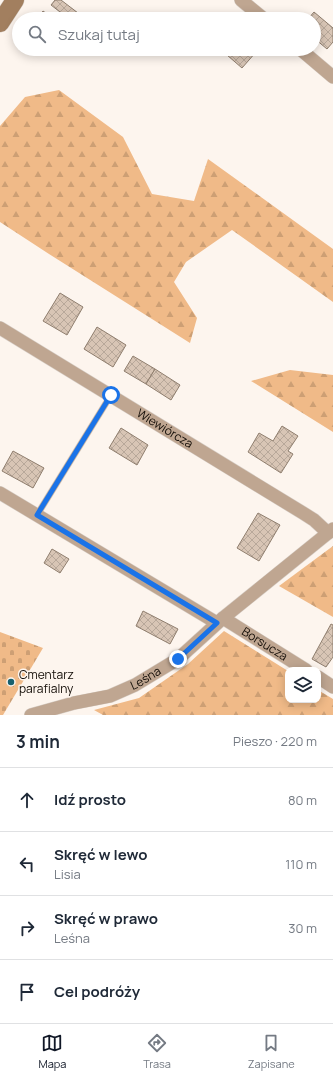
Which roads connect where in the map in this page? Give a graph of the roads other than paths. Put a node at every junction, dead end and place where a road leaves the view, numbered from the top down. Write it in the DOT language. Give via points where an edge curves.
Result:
graph roads {
  1 [pos="15,0"];
  2 [pos="241,0"];
  3 [pos="256,12"];
  4 [pos="0,23"];
  5 [pos="308,56"];
  6 [pos="333,77"];
  7 [pos="0,328"];
  8 [pos="111,395"];
  9 [pos="0,493"];
  10 [pos="37,515"];
  11 [pos="330,531"];
  12 [pos="220,621"];
  13 [pos="301,667"];
  14 [pos="321,679"];
  15 [pos="333,687"];
  16 [pos="31,715"];
  1 -- 4 [label="street"];
  2 -- 3 [label="street"];
  5 -- 6 [label="street"];
  7 -- 8 [label="street, Wiewiórcza"];
  8 -- 10 [label="lane"];
  8 -- 11 [label="street, Wiewiórcza"];
  9 -- 10 [label="street, Borsucza"];
  10 -- 12 [label="street, Borsucza"];
  11 -- 12 [label="street, Leśna"];
  12 -- 13 [label="street, Borsucza"];
  12 -- 16 [label="street, Leśna" via="178,659 135,685 110,696"];
  14 -- 15 [label="street"];
}
